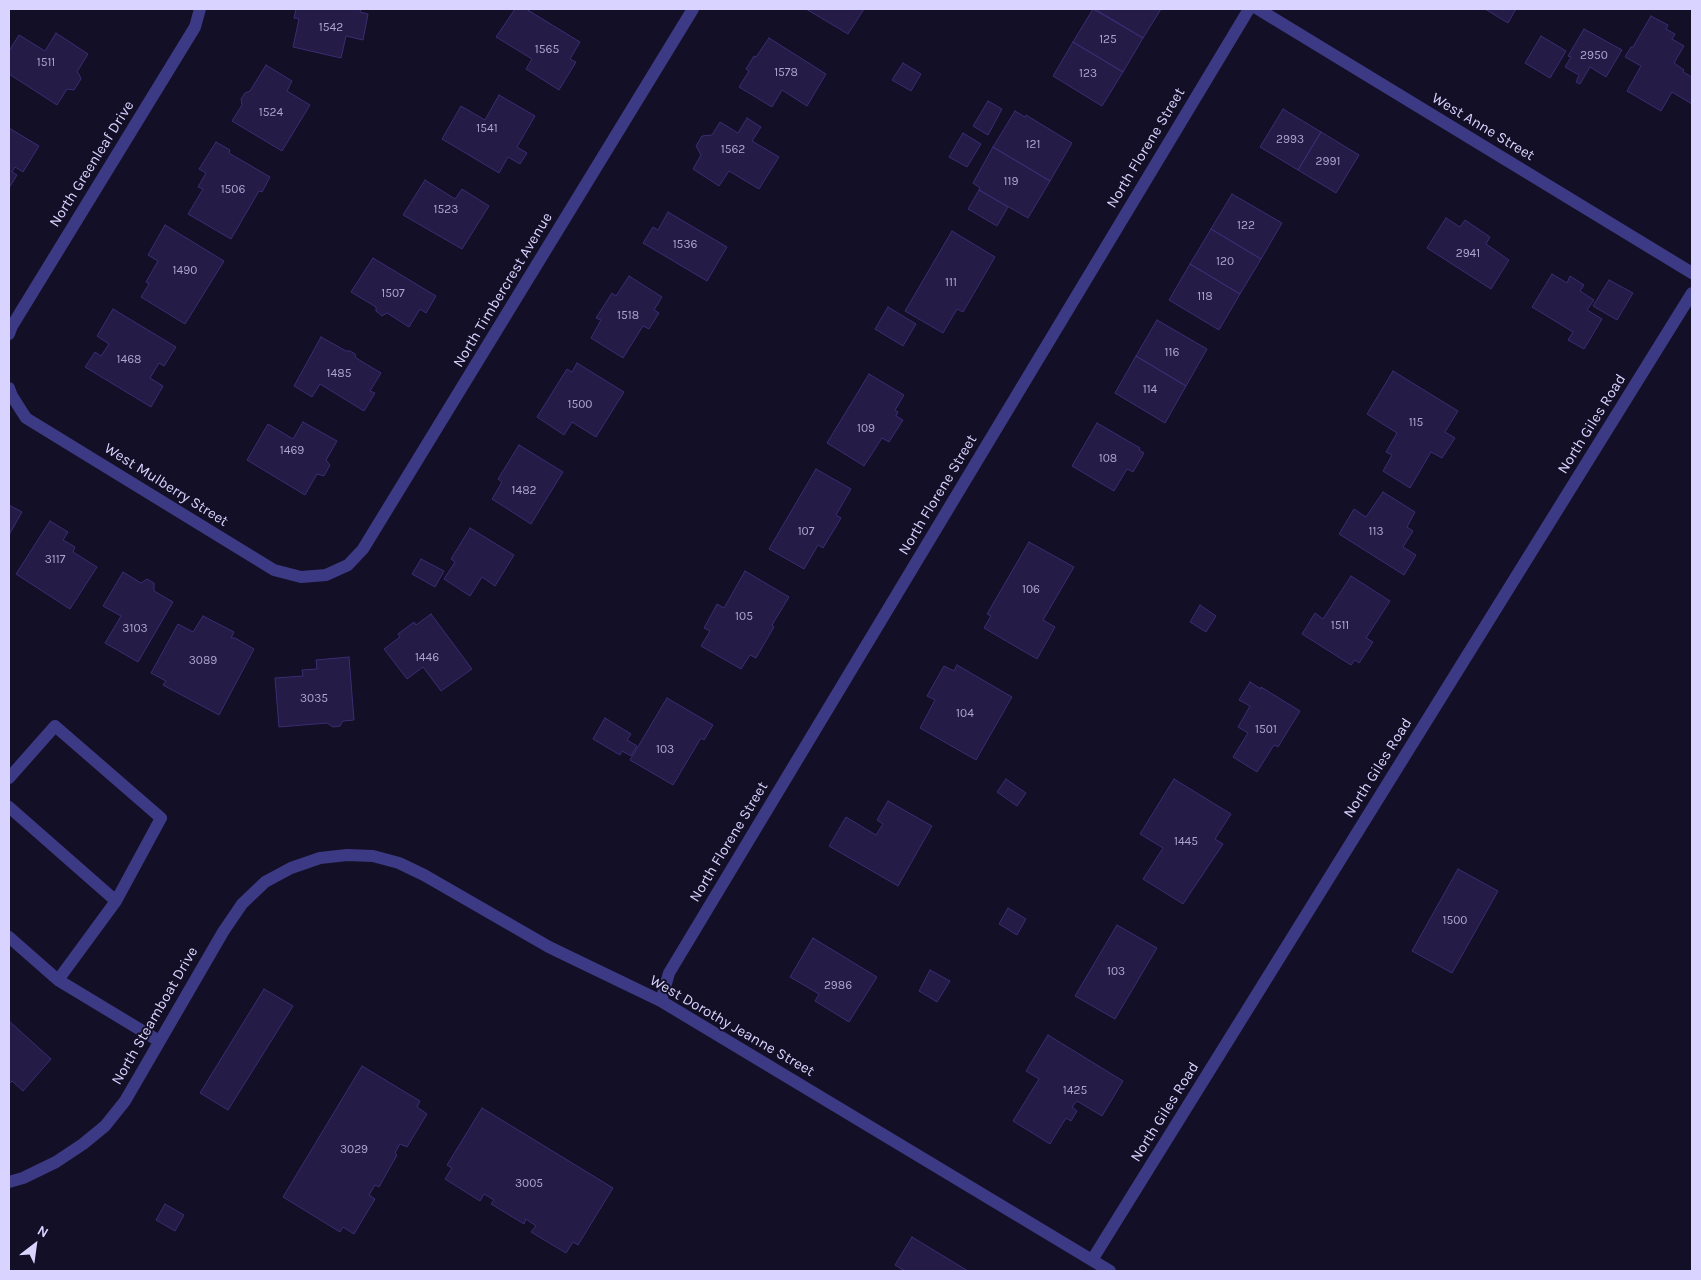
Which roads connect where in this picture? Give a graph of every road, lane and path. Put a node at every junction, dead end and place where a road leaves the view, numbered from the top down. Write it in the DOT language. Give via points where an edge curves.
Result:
graph roads {
  1 [pos="200,9"];
  2 [pos="694,9"];
  3 [pos="1248,9"];
  4 [pos="1258,9"];
  5 [pos="1692,273"];
  6 [pos="1692,293"];
  7 [pos="9,334"];
  8 [pos="9,388"];
  9 [pos="326,575"];
  10 [pos="9,778"];
  11 [pos="9,807"];
  12 [pos="320,858"];
  13 [pos="116,901"];
  14 [pos="9,937"];
  15 [pos="58,980"];
  16 [pos="661,1000"];
  17 [pos="159,1041"];
  18 [pos="9,1182"];
  19 [pos="1092,1260"];
  20 [pos="1110,1271"];
  1 -- 7 [label="street, North Greenleaf Drive" via="195,27"];
  2 -- 9 [label="street, North Timbercrest Avenue" via="363,549 348,565"];
  3 -- 16 [label="street, North Florene Street" via="669,973"];
  4 -- 5 [label="street, West Anne Street"];
  6 -- 19 [label="street, North Giles Road"];
  8 -- 9 [label="street, West Mulberry Street" via="26,418 274,570 301,577"];
  10 -- 13 [label="street" via="55,726 162,818"];
  11 -- 13 [label="street"];
  12 -- 16 [label="street, West Dorothy Jeanne Street" via="373,856 399,863 548,947"];
  12 -- 17 [label="street, North Steamboat Drive" via="265,882 242,904 222,932"];
  13 -- 15 [label="street"];
  14 -- 15 [label="street"];
  15 -- 17 [label="street"];
  16 -- 19 [label="street, West Dorothy Jeanne Street"];
  17 -- 18 [label="street, North Steamboat Drive" via="125,1101 105,1126 56,1162"];
  19 -- 20 [label="street, West Dorothy Jeanne Street"];
}
